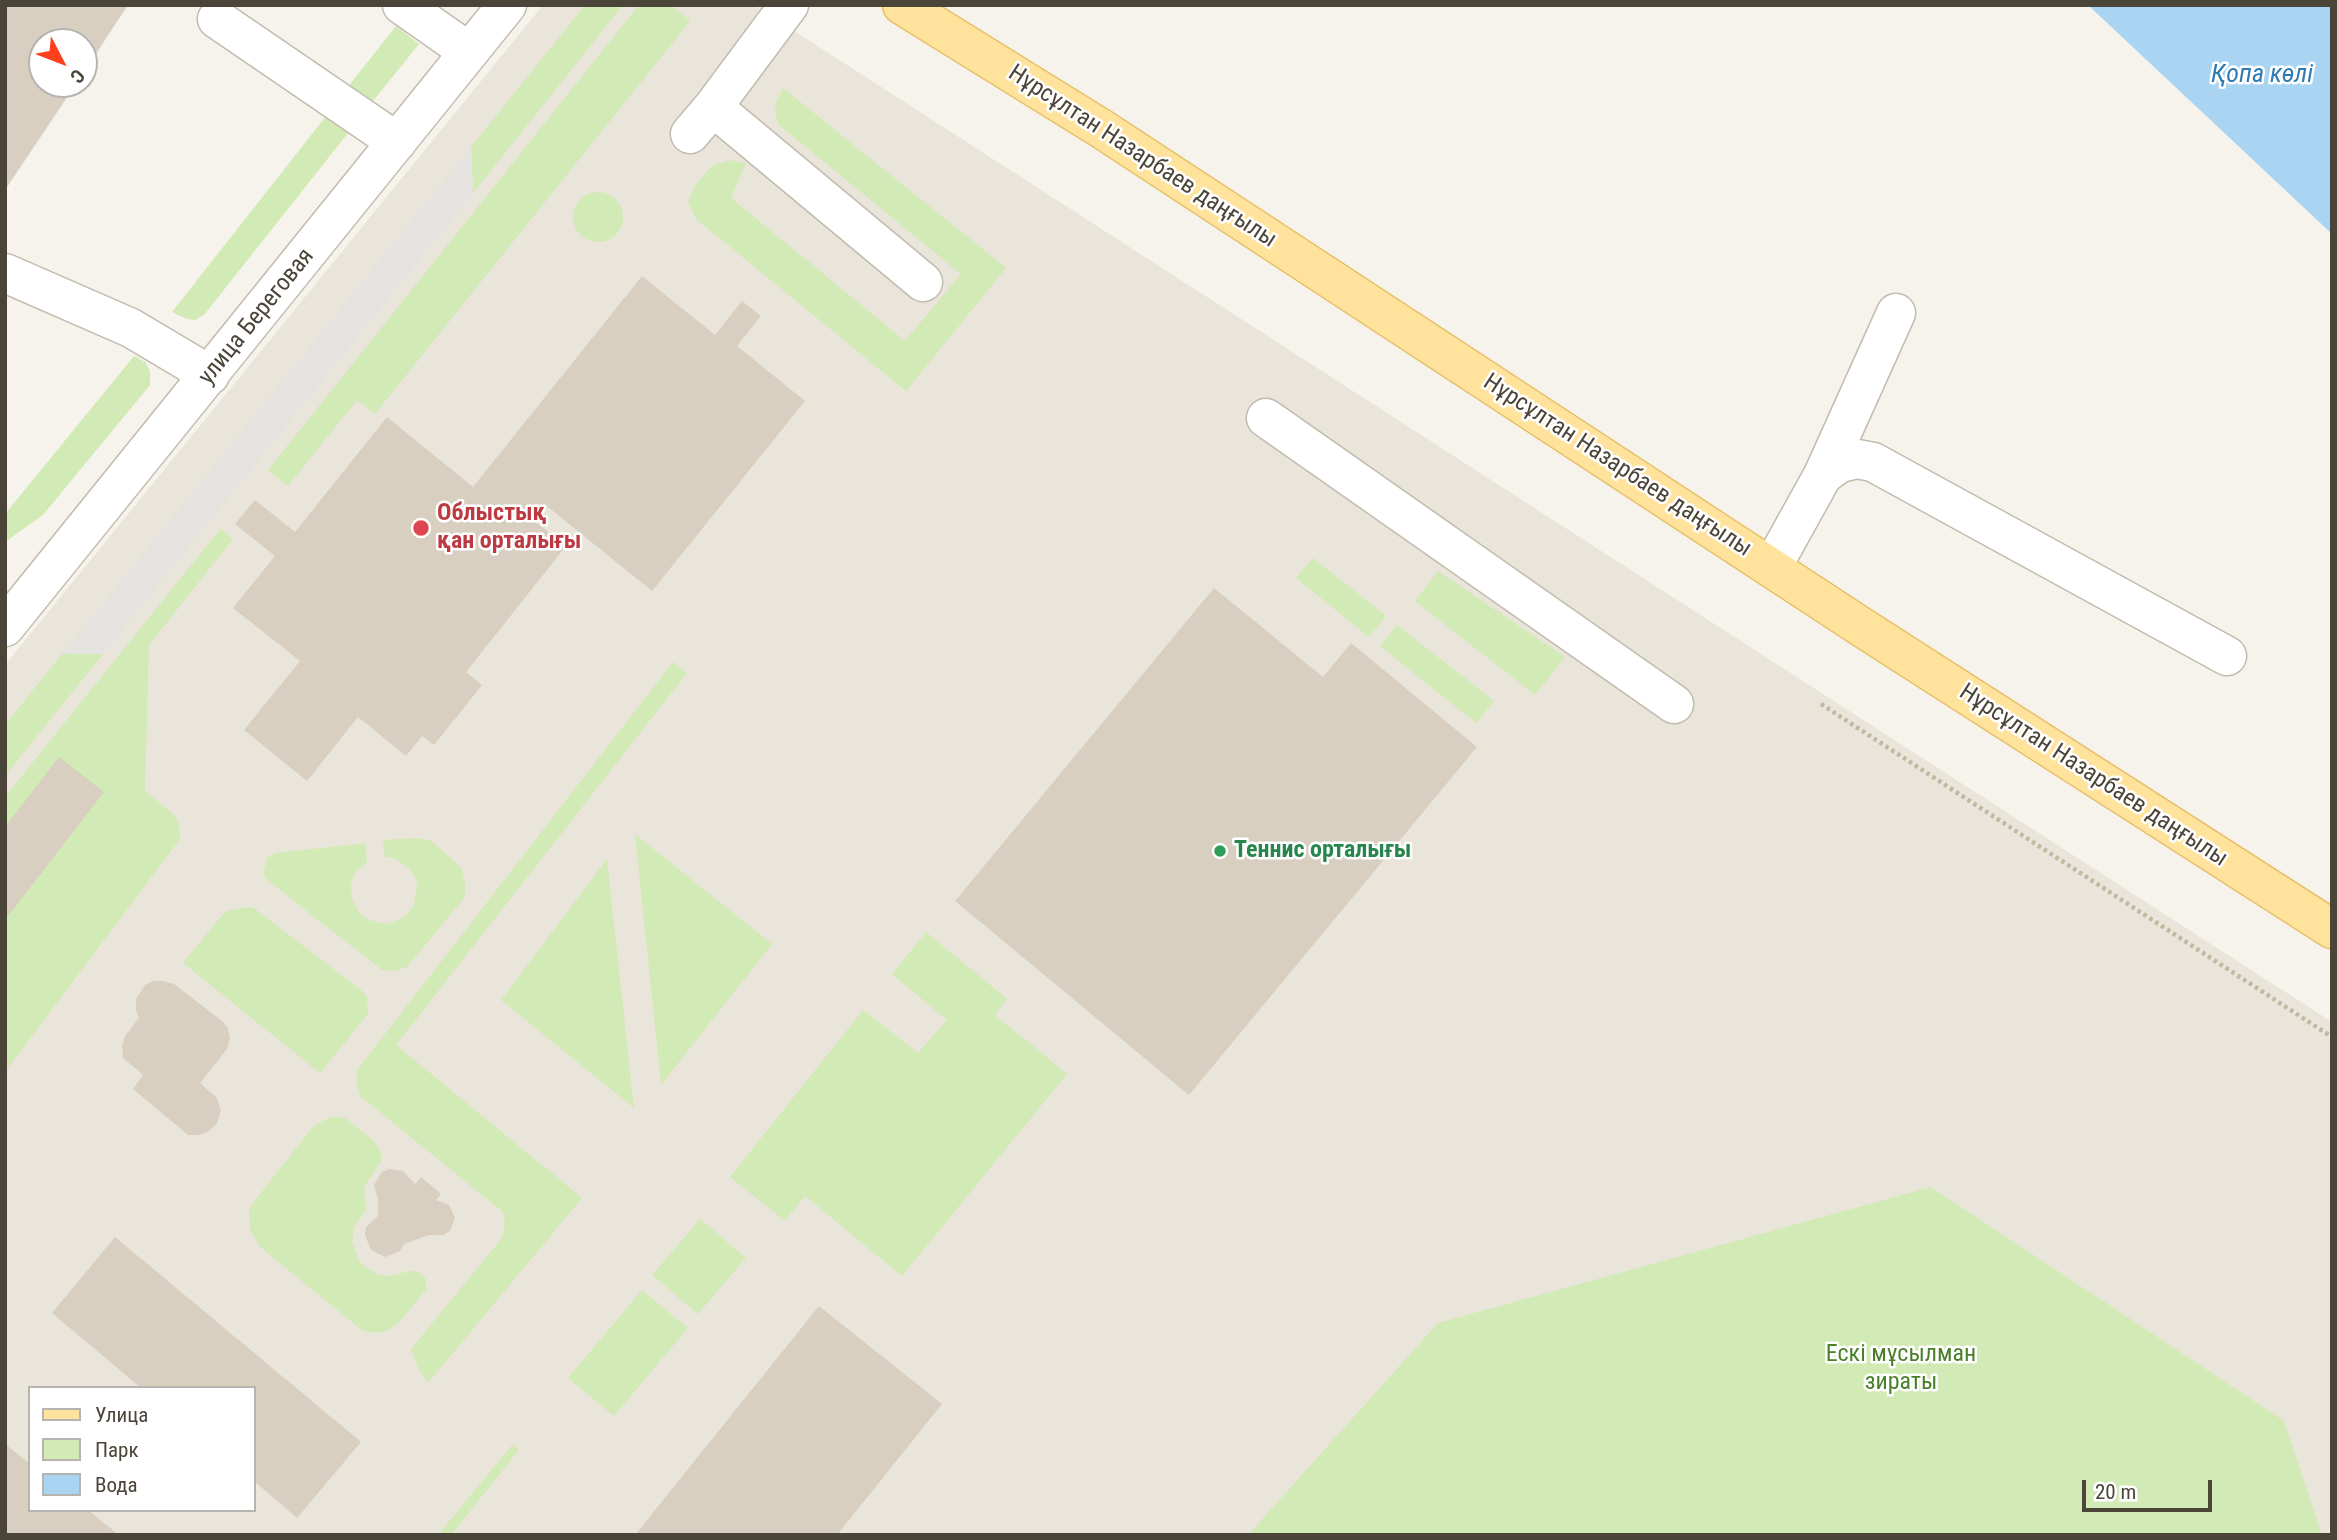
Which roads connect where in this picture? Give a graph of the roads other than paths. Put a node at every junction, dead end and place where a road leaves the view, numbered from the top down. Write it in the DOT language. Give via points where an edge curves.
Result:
graph roads {
  1 [pos="402,5"];
  2 [pos="507,5"];
  3 [pos="789,5"];
  4 [pos="902,5"];
  5 [pos="217,19"];
  6 [pos="469,52"];
  7 [pos="397,142"];
  8 [pos="5,273"];
  9 [pos="923,282"];
  10 [pos="1896,313"];
  11 [pos="210,375"];
  12 [pos="1266,418"];
  13 [pos="1823,475"];
  14 [pos="1772,567"];
  15 [pos="5,627"];
  16 [pos="2227,656"];
  17 [pos="1674,704"];
  18 [pos="2332,929"];
  1 -- 6 [label="street"];
  2 -- 6 [label="street, улица Береговая"];
  3 -- 9 [label="street" via="702,120"];
  4 -- 14 [label="main road, Нұрсұлтан Назарбаев даңғылы" via="1102,129"];
  5 -- 7 [label="street"];
  6 -- 7 [label="street, улица Береговая"];
  7 -- 11 [label="street, улица Береговая"];
  8 -- 11 [label="street" via="131,328"];
  10 -- 13 [label="street"];
  11 -- 15 [label="street, улица Береговая"];
  12 -- 17 [label="street"];
  13 -- 14 [label="street"];
  13 -- 16 [label="street" via="1840,463 1873,462"];
  14 -- 18 [label="main road, Нұрсұлтан Назарбаев даңғылы"];
}
